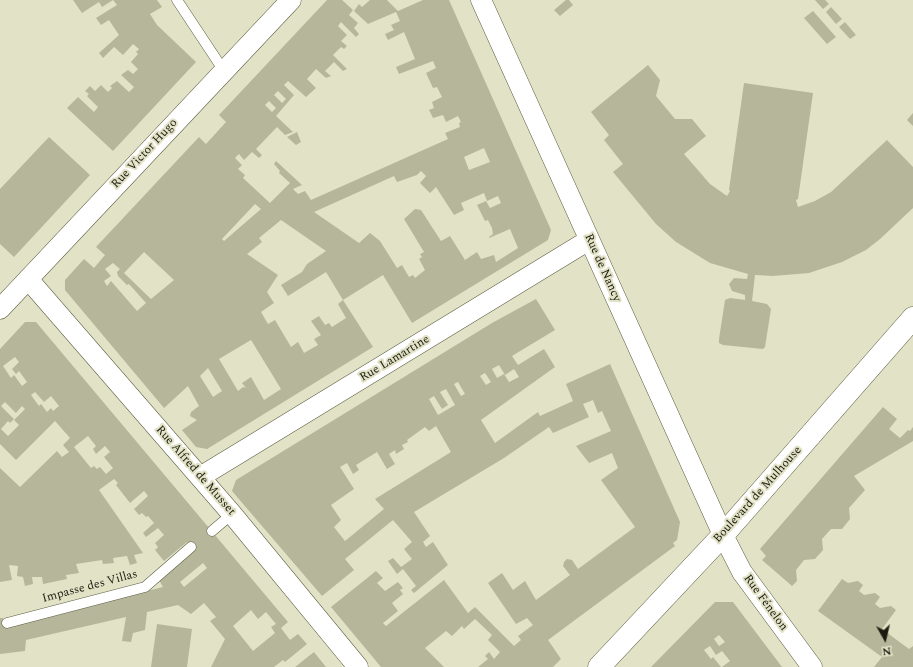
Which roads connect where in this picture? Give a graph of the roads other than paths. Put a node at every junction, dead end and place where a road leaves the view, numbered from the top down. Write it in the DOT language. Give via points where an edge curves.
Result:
graph roads {
  1 [pos="177,0"];
  2 [pos="291,0"];
  3 [pos="481,0"];
  4 [pos="224,71"];
  5 [pos="589,240"];
  6 [pos="28,279"];
  7 [pos="0,309"];
  8 [pos="913,318"];
  9 [pos="200,477"];
  10 [pos="232,514"];
  11 [pos="212,531"];
  12 [pos="723,535"];
  13 [pos="191,547"];
  14 [pos="7,623"];
  15 [pos="358,667"];
  16 [pos="599,667"];
  17 [pos="812,667"];
  1 -- 4 [label="lane"];
  2 -- 4 [label="street, Rue Victor Hugo"];
  3 -- 5 [label="street, Rue de Nancy"];
  4 -- 6 [label="street, Rue Victor Hugo"];
  5 -- 9 [label="street, Rue Lamartine"];
  5 -- 12 [label="street, Rue de Nancy"];
  6 -- 7 [label="street, Rue Victor Hugo"];
  6 -- 9 [label="street, Rue Alfred de Musset"];
  8 -- 12 [label="street, Boulevard de Mulhouse"];
  9 -- 10 [label="street, Rue Alfred de Musset"];
  10 -- 11 [label="lane"];
  10 -- 15 [label="street, Rue Alfred de Musset"];
  12 -- 16 [label="street, Boulevard de Mulhouse"];
  12 -- 17 [label="street, Rue Fénelon" via="742,572"];
  13 -- 14 [label="lane, Impasse des Villas" via="145,587"];
}
